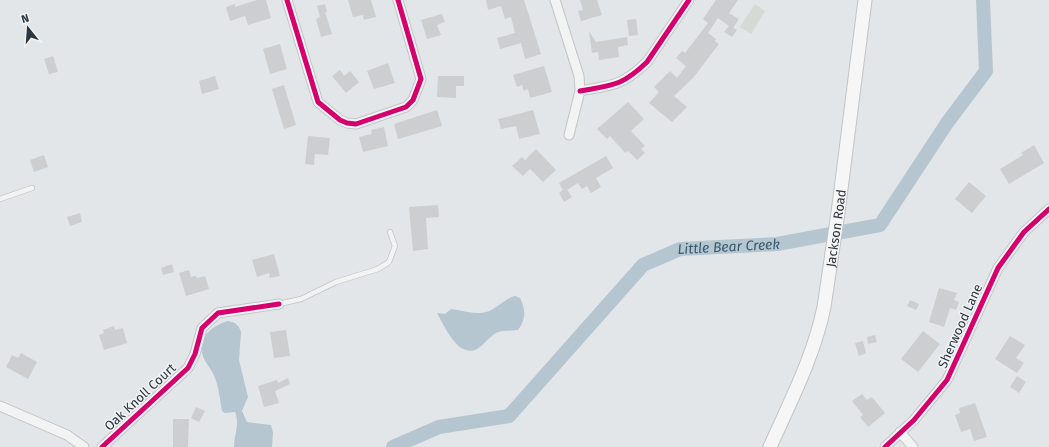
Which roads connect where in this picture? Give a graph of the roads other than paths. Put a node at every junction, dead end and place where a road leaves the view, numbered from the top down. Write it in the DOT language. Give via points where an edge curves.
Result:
graph roads {
  1 [pos="287,0"];
  2 [pos="398,0"];
  3 [pos="555,0"];
  4 [pos="689,0"];
  5 [pos="864,0"];
  6 [pos="580,91"];
  7 [pos="569,135"];
  8 [pos="32,188"];
  9 [pos="0,199"];
  10 [pos="1049,210"];
  11 [pos="390,232"];
  12 [pos="279,304"];
  13 [pos="0,406"];
  14 [pos="900,432"];
  15 [pos="84,447"];
  16 [pos="102,447"];
  17 [pos="770,447"];
  18 [pos="885,447"];
  19 [pos="913,447"];
  1 -- 2 [label="street" via="318,102 347,123 356,124 406,107 413,100 422,79"];
  3 -- 6 [label="street" via="579,76"];
  4 -- 6 [label="street" via="641,68 624,81 612,86"];
  5 -- 17 [label="main road, Jackson Road" via="838,212 821,323"];
  6 -- 7 [label="street"];
  8 -- 9 [label="lane"];
  10 -- 14 [label="street, Sherwood Lane" via="1024,232 1010,249 998,268 947,380 935,397"];
  11 -- 12 [label="lane" via="395,246 388,262 378,269 336,282 301,299"];
  12 -- 16 [label="street, Oak Knoll Court" via="218,313 202,328 188,368"];
  13 -- 15 [label="street" via="67,435"];
  14 -- 18 [label="street, Sherwood Lane"];
  14 -- 19 [label="street"];
}
